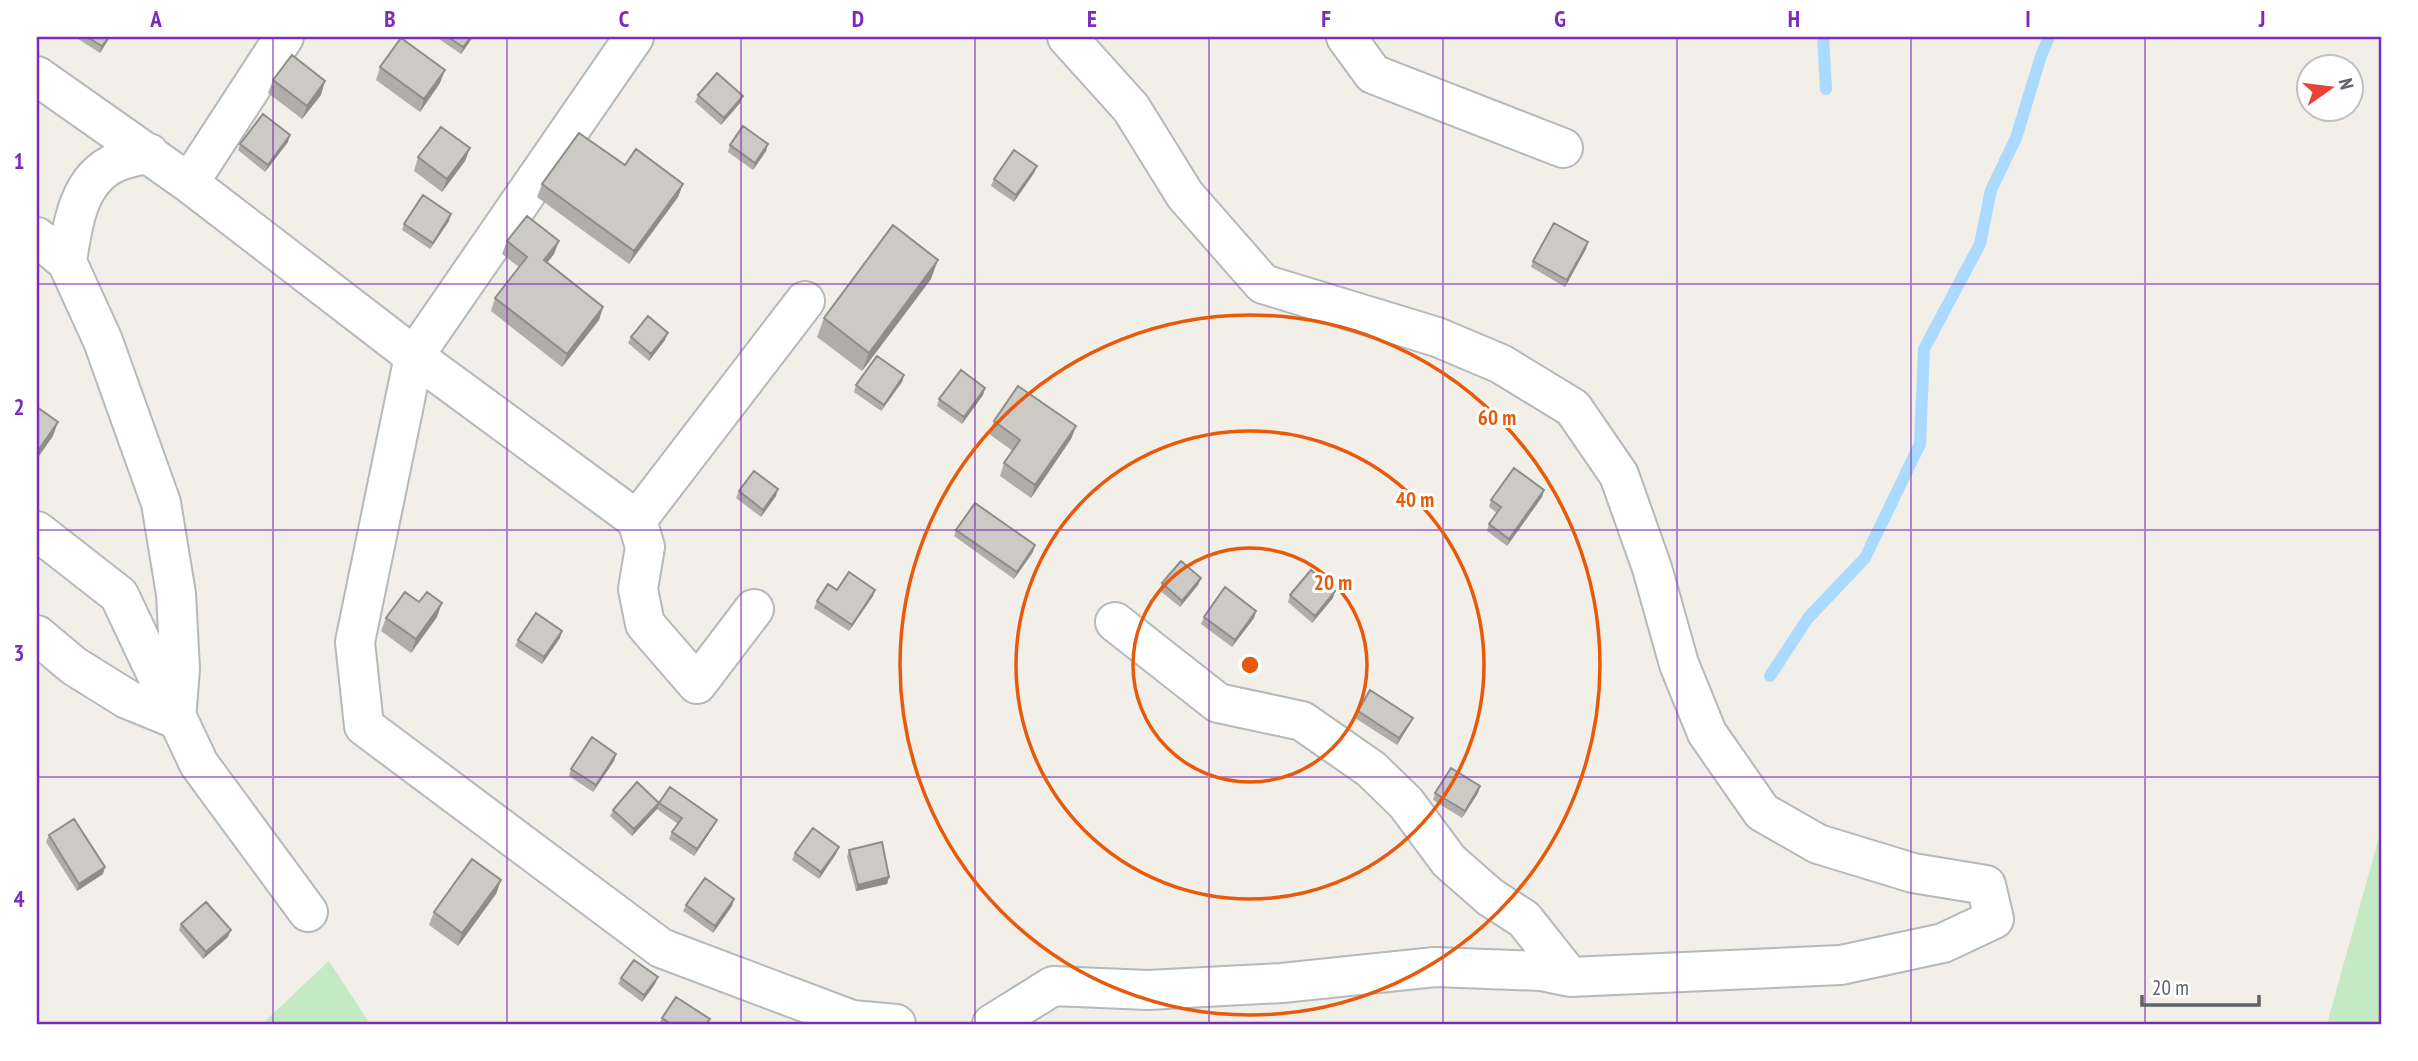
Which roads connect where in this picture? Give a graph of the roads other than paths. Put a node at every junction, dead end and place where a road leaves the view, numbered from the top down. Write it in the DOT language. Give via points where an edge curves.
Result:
graph roads {
  1 [pos="285,37"];
  2 [pos="634,37"];
  3 [pos="1067,37"];
  4 [pos="1346,37"];
  5 [pos="37,76"];
  6 [pos="1563,148"];
  7 [pos="149,153"];
  8 [pos="190,183"];
  9 [pos="37,236"];
  10 [pos="67,262"];
  11 [pos="805,301"];
  12 [pos="414,356"];
  13 [pos="637,520"];
  14 [pos="37,531"];
  15 [pos="754,609"];
  16 [pos="1115,622"];
  17 [pos="37,635"];
  18 [pos="176,719"];
  19 [pos="308,912"];
  20 [pos="1570,977"];
  21 [pos="896,1024"];
  22 [pos="992,1024"];
  1 -- 8 [label="street"];
  2 -- 12 [label="street"];
  3 -- 20 [label="street" via="1130,108 1185,195 1263,284 1437,337 1501,364 1573,408 1619,475 1679,664 1707,733 1762,812 1818,844 1913,873 1986,885 1994,919 1943,943 1841,965"];
  4 -- 6 [label="street" via="1373,74"];
  5 -- 7 [label="street"];
  7 -- 8 [label="street"];
  7 -- 10 [label="street" via="114,163 91,182 74,216"];
  8 -- 12 [label="street"];
  9 -- 10 [label="street"];
  10 -- 18 [label="street" via="103,341 161,503 176,594 180,669"];
  11 -- 13 [label="street"];
  12 -- 13 [label="street"];
  12 -- 21 [label="street" via="355,642 364,726 661,948 852,1020"];
  13 -- 15 [label="street" via="645,547 638,589 645,624 697,684"];
  14 -- 18 [label="street" via="119,595"];
  16 -- 20 [label="street" via="1218,703 1302,721 1371,769 1406,803 1449,861 1524,919"];
  17 -- 18 [label="street" via="74,666 127,699"];
  18 -- 19 [label="street" via="199,764"];
  20 -- 22 [label="street" via="1541,971 1435,967 1269,984 1148,990 1053,986"];
}
